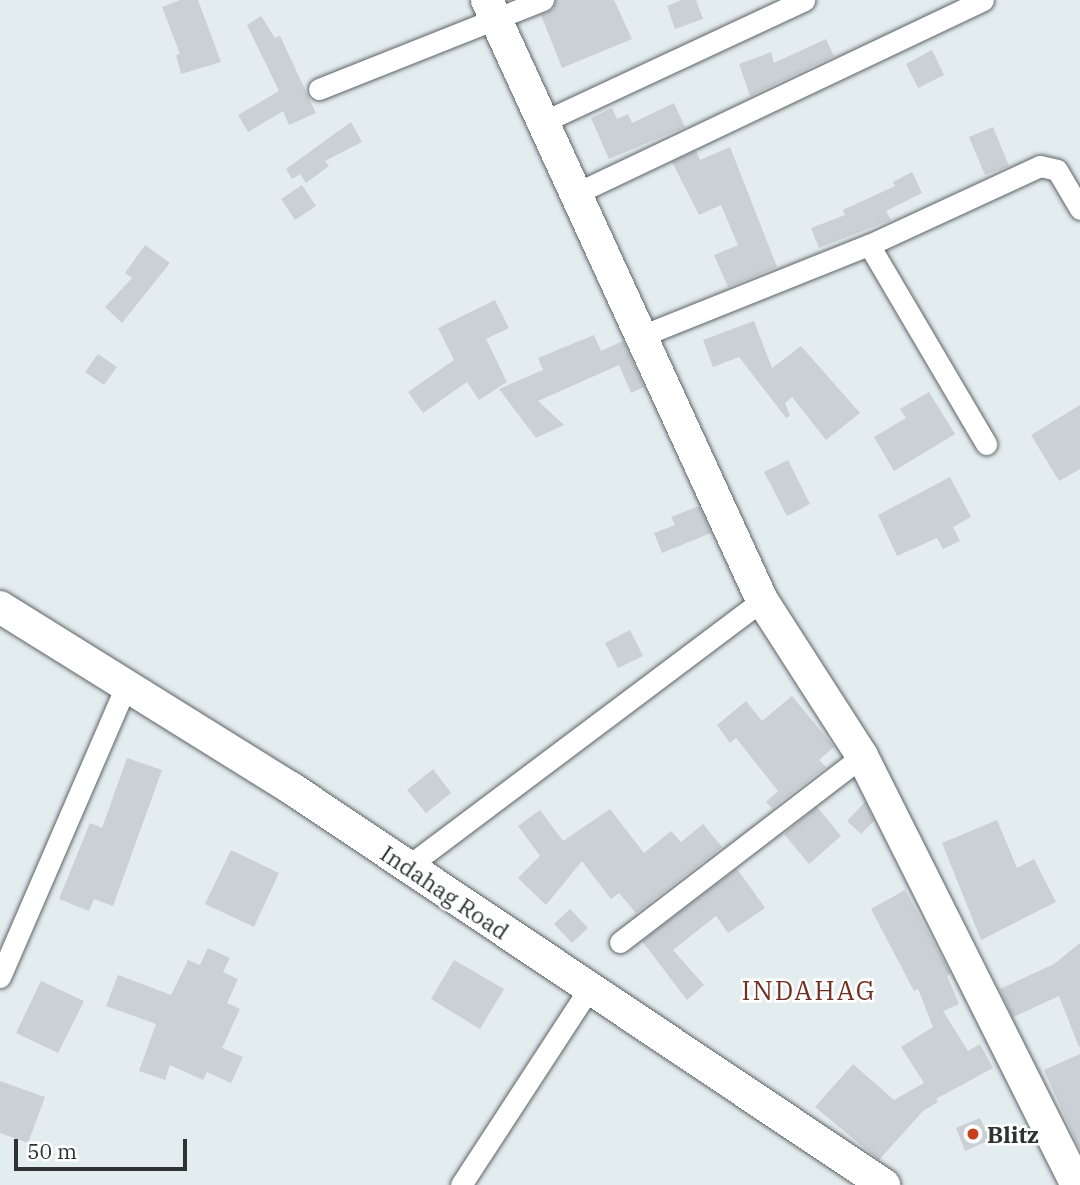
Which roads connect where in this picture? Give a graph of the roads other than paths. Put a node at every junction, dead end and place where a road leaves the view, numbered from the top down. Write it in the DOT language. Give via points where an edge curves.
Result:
graph roads {
  1 [pos="542,0"];
  2 [pos="804,0"];
  3 [pos="983,0"];
  4 [pos="492,10"];
  5 [pos="319,89"];
  6 [pos="545,121"];
  7 [pos="579,192"];
  8 [pos="1080,209"];
  9 [pos="869,245"];
  10 [pos="641,337"];
  11 [pos="986,444"];
  12 [pos="762,600"];
  13 [pos="0,607"];
  14 [pos="127,684"];
  15 [pos="862,756"];
  16 [pos="407,867"];
  17 [pos="620,942"];
  18 [pos="0,977"];
  19 [pos="589,989"];
  20 [pos="461,1185"];
  21 [pos="884,1185"];
  22 [pos="1077,1185"];
  1 -- 4 [label="street"];
  2 -- 6 [label="street"];
  3 -- 7 [label="street"];
  4 -- 5 [label="street"];
  4 -- 6 [label="main road"];
  6 -- 7 [label="main road"];
  7 -- 10 [label="main road"];
  8 -- 9 [label="street" via="1057,170 1040,166"];
  9 -- 10 [label="street"];
  9 -- 11 [label="street"];
  10 -- 12 [label="main road"];
  12 -- 15 [label="main road"];
  12 -- 16 [label="street"];
  13 -- 14 [label="main road, Indahag Road"];
  14 -- 16 [label="main road, Indahag Road"];
  14 -- 18 [label="street"];
  15 -- 17 [label="street" via="741,854"];
  15 -- 22 [label="main road"];
  16 -- 19 [label="main road, Indahag Road"];
  19 -- 20 [label="street"];
  19 -- 21 [label="main road, Indahag Road"];
}
